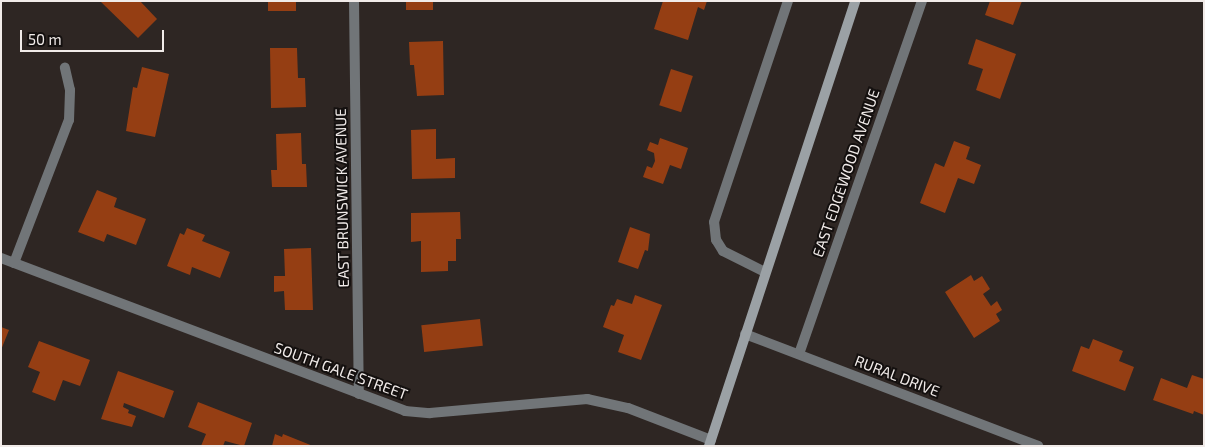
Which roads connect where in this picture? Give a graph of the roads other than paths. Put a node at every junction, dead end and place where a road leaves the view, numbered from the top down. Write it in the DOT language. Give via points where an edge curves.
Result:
graph roads {
  1 [pos="354,1"];
  2 [pos="788,1"];
  3 [pos="855,1"];
  4 [pos="922,1"];
  5 [pos="65,68"];
  6 [pos="1,258"];
  7 [pos="14,263"];
  8 [pos="765,272"];
  9 [pos="745,334"];
  10 [pos="799,354"];
  11 [pos="359,394"];
  12 [pos="710,443"];
  13 [pos="1038,446"];
  1 -- 11 [label="street, EAST BRUNSWICK AVENUE"];
  2 -- 8 [label="street" via="714,222 716,240 722,250"];
  3 -- 8 [label="main road"];
  4 -- 10 [label="street, EAST EDGEWOOD AVENUE"];
  5 -- 7 [label="street" via="71,103 69,120"];
  6 -- 7 [label="street, SOUTH GALE STREET"];
  7 -- 11 [label="street, SOUTH GALE STREET"];
  8 -- 9 [label="main road"];
  9 -- 10 [label="street, RURAL DRIVE"];
  9 -- 12 [label="main road"];
  10 -- 13 [label="street, RURAL DRIVE"];
  11 -- 12 [label="street, SOUTH GALE STREET" via="419,413 570,398 603,401"];
}
